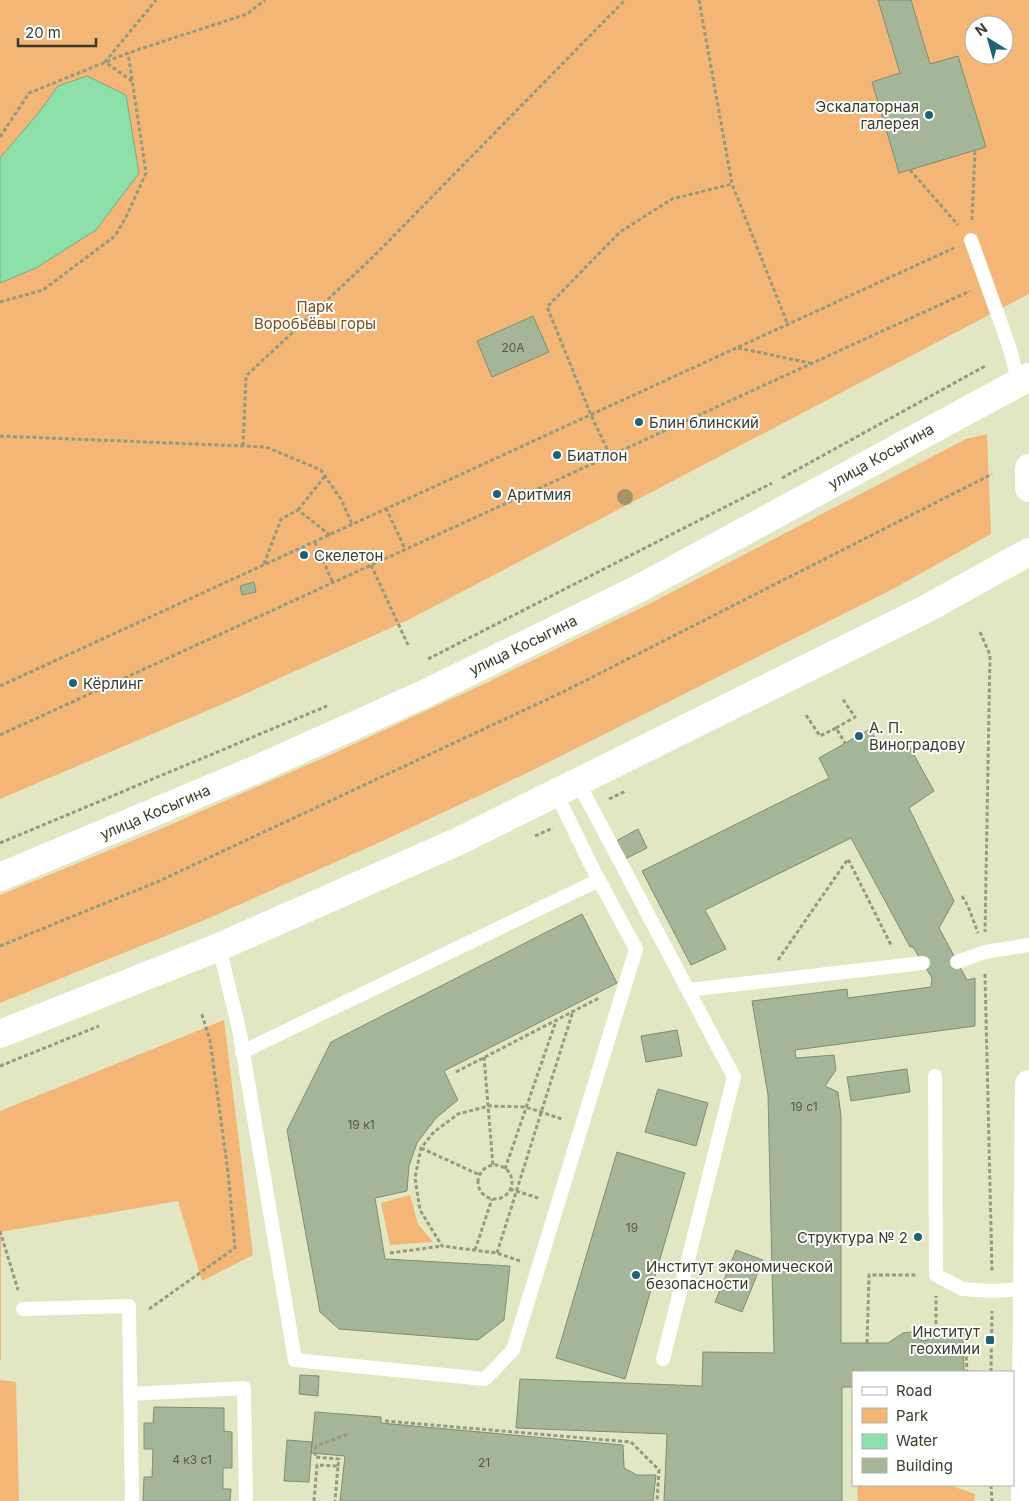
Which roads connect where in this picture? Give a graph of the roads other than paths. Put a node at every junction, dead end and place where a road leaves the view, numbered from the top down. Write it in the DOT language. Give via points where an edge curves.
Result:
graph roads {
  1 [pos="971,240"];
  2 [pos="1024,380"];
  3 [pos="1029,468"];
  4 [pos="1029,488"];
  5 [pos="1029,552"];
  6 [pos="567,787"];
  7 [pos="0,877"];
  8 [pos="599,880"];
  9 [pos="1029,945"];
  10 [pos="219,947"];
  11 [pos="957,962"];
  12 [pos="923,963"];
  13 [pos="688,990"];
  14 [pos="0,1034"];
  15 [pos="242,1052"];
  16 [pos="935,1076"];
  17 [pos="1029,1084"];
  18 [pos="1028,1289"];
  19 [pos="23,1309"];
  20 [pos="664,1359"];
  21 [pos="130,1394"];
  22 [pos="132,1501"];
  23 [pos="246,1501"];
  24 [pos="1025,1501"];
  1 -- 2 [label="lane"];
  2 -- 7 [label="main road, улица Косыгина" via="638,589 422,695 257,769"];
  3 -- 4 [label="main road"];
  5 -- 6 [label="main road" via="924,610"];
  6 -- 8 [label="lane"];
  6 -- 10 [label="main road" via="458,841"];
  6 -- 13 [label="lane"];
  8 -- 15 [label="lane"];
  8 -- 15 [label="lane" via="636,949 513,1350 485,1379 295,1360"];
  9 -- 11 [label="lane" via="985,952"];
  10 -- 14 [label="main road"];
  10 -- 15 [label="lane"];
  12 -- 13 [label="lane"];
  13 -- 20 [label="lane" via="734,1078"];
  16 -- 18 [label="lane" via="936,1276 963,1290"];
  17 -- 18 [label="main road"];
  18 -- 24 [label="main road"];
  19 -- 21 [label="lane" via="129,1306"];
  21 -- 22 [label="lane"];
  21 -- 23 [label="lane" via="244,1388"];
}
